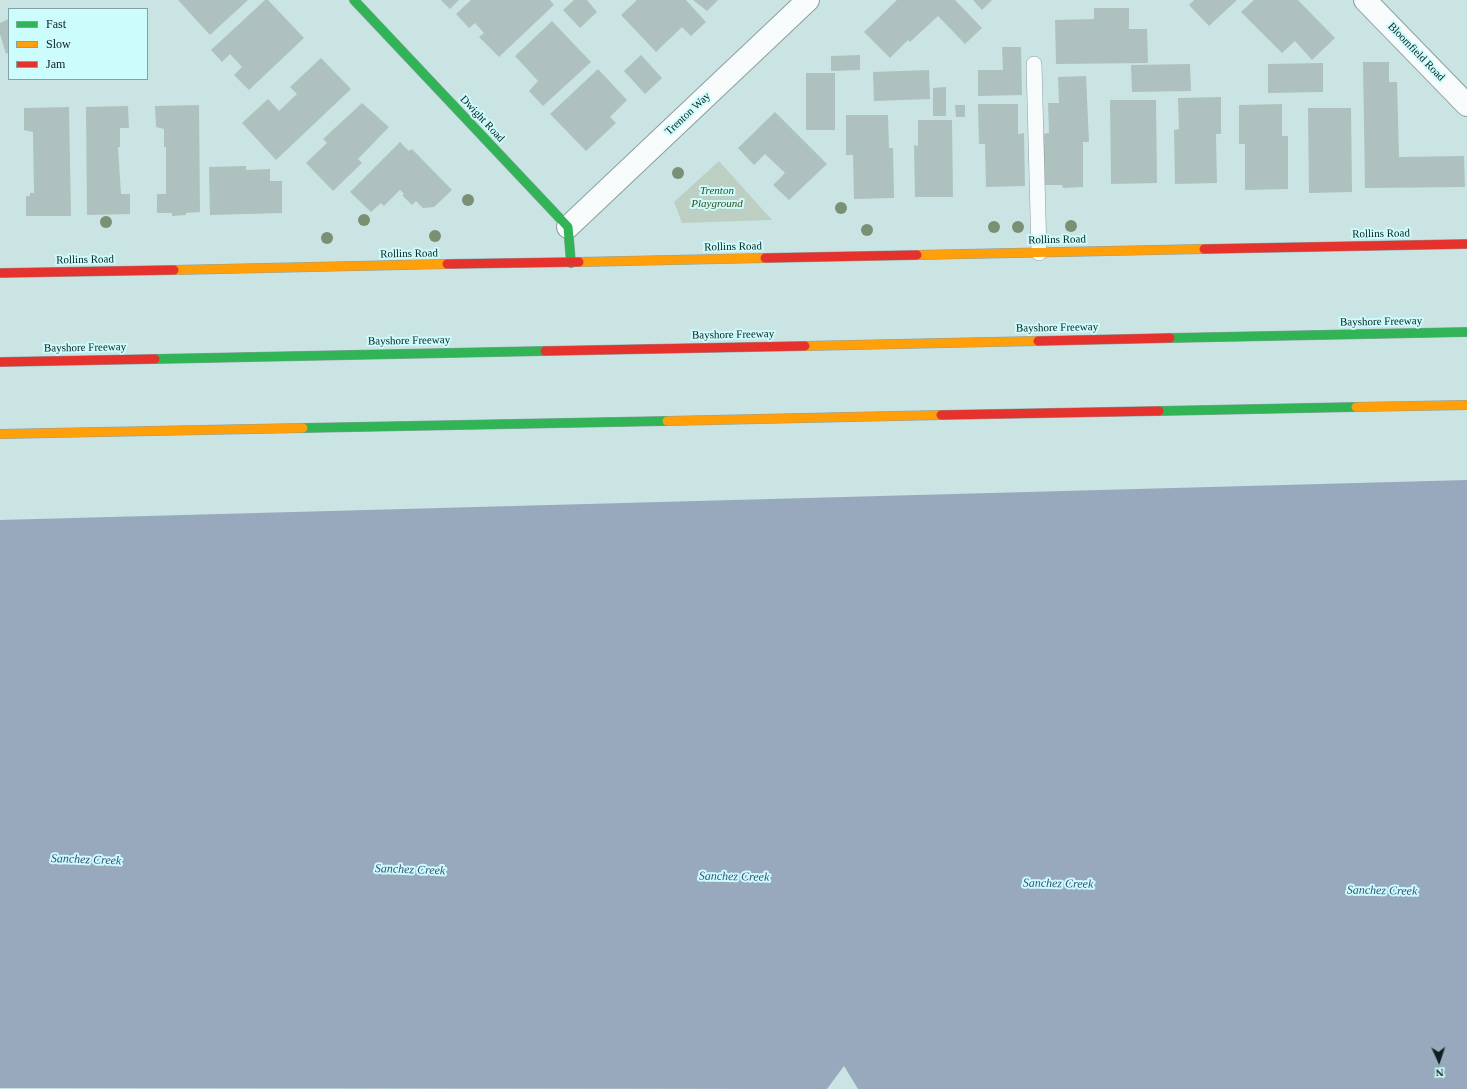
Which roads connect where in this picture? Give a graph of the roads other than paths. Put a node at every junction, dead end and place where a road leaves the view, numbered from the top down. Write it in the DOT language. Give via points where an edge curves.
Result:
graph roads {
  1 [pos="354,0"];
  2 [pos="808,0"];
  3 [pos="1365,0"];
  4 [pos="1034,64"];
  5 [pos="1467,105"];
  6 [pos="568,227"];
  7 [pos="1467,244"];
  8 [pos="1040,253"];
  9 [pos="571,263"];
  10 [pos="0,273"];
  11 [pos="1467,332"];
  12 [pos="0,362"];
  13 [pos="1467,405"];
  14 [pos="0,434"];
  1 -- 6 [label="main road, Dwight Road"];
  2 -- 6 [label="street, Trenton Way"];
  3 -- 5 [label="street, Bloomfield Road"];
  4 -- 8 [label="lane"];
  6 -- 9 [label="main road"];
  7 -- 8 [label="main road, Rollins Road"];
  8 -- 9 [label="main road, Rollins Road"];
  9 -- 10 [label="main road, Rollins Road"];
  11 -- 12 [label="main road, Bayshore Freeway"];
  13 -- 14 [label="main road"];
}
